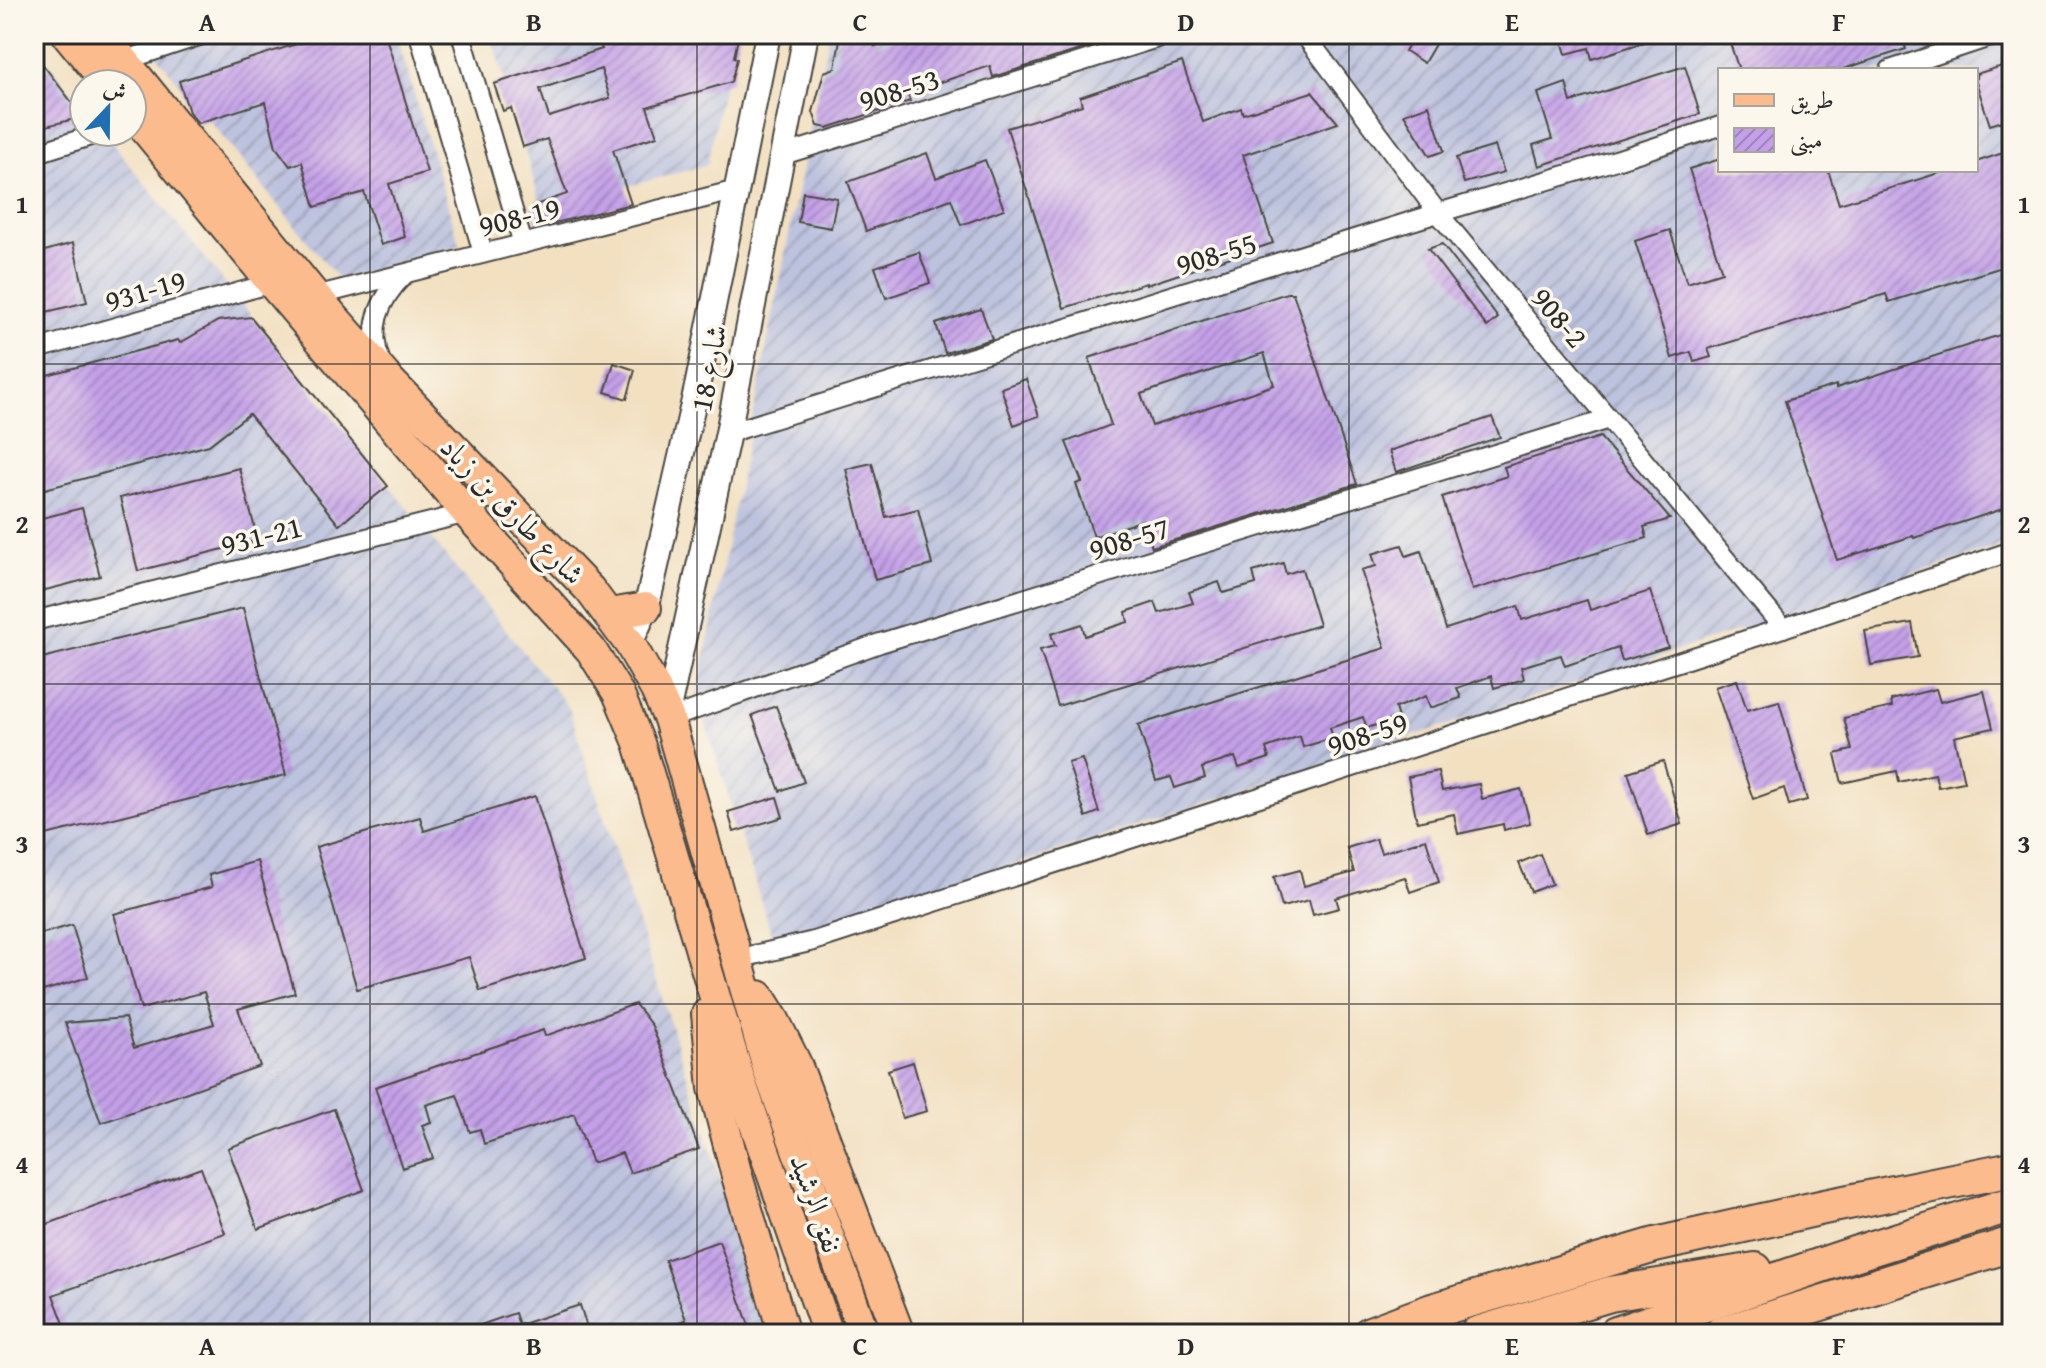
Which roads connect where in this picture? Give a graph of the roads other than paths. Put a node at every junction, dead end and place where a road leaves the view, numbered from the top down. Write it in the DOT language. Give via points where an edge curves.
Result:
graph roads {
  1 [pos="67,34"];
  2 [pos="102,34"];
  3 [pos="205,34"];
  4 [pos="419,34"];
  5 [pos="461,34"];
  6 [pos="768,34"];
  7 [pos="806,34"];
  8 [pos="1170,34"];
  9 [pos="1304,34"];
  10 [pos="1999,34"];
  11 [pos="111,68"];
  12 [pos="115,68"];
  13 [pos="125,68"];
  14 [pos="1896,68"];
  15 [pos="148,108"];
  16 [pos="1718,127"];
  17 [pos="148,136"];
  18 [pos="68,143"];
  19 [pos="34,154"];
  20 [pos="783,155"];
  21 [pos="737,190"];
  22 [pos="1438,213"];
  23 [pos="523,244"];
  24 [pos="483,253"];
  25 [pos="406,273"];
  26 [pos="272,283"];
  27 [pos="315,296"];
  28 [pos="34,350"];
  29 [pos="702,364"];
  30 [pos="740,372"];
  31 [pos="388,379"];
  32 [pos="1609,419"];
  33 [pos="728,433"];
  34 [pos="496,492"];
  35 [pos="467,513"];
  36 [pos="2012,551"];
  37 [pos="646,608"];
  38 [pos="610,614"];
  39 [pos="34,621"];
  40 [pos="1783,628"];
  41 [pos="630,644"];
  42 [pos="668,717"];
  43 [pos="738,961"];
  44 [pos="707,972"];
  45 [pos="769,1072"];
  46 [pos="740,1081"];
  47 [pos="2012,1169"];
  48 [pos="2012,1204"];
  49 [pos="2012,1244"];
  50 [pos="1854,1254"];
  51 [pos="1834,1299"];
  52 [pos="784,1334"];
  53 [pos="828,1334"];
  54 [pos="864,1334"];
  55 [pos="899,1334"];
  56 [pos="1370,1334"];
  57 [pos="1477,1334"];
  58 [pos="1616,1334"];
  59 [pos="1721,1334"];
  60 [pos="1763,1334"];
  1 -- 11 [label="main road, شارع طارق بن زياد"];
  2 -- 12 [label="main road, شارع طارق بن زياد"];
  3 -- 13 [label="street"];
  4 -- 24 [label="street"];
  5 -- 23 [label="street"];
  6 -- 21 [label="street, شارع 18"];
  7 -- 20 [label="street, شارع 18"];
  8 -- 20 [label="street, 908-53"];
  9 -- 22 [label="street, 908-2"];
  10 -- 14 [label="street"];
  15 -- 27 [label="main road, شارع طارق بن زياد"];
  16 -- 22 [label="street, 908-55"];
  17 -- 26 [label="main road, شارع طارق بن زياد"];
  18 -- 19 [label="street"];
  20 -- 30 [label="street, شارع 18"];
  21 -- 23 [label="street, 908-19"];
  21 -- 29 [label="street, شارع 18"];
  22 -- 32 [label="street, 908-2"];
  22 -- 33 [label="street, 908-55"];
  23 -- 24 [label="street, 908-19"];
  24 -- 25 [label="street, 908-19"];
  25 -- 27 [label="street, 908-19"];
  25 -- 31 [label="street" via="388,291 374,327 376,352"];
  26 -- 28 [label="street, 931-19"];
  26 -- 35 [label="main road, شارع طارق بن زياد"];
  27 -- 31 [label="main road, شارع طارق بن زياد"];
  29 -- 30 [label="street"];
  29 -- 37 [label="street, شارع 18"];
  30 -- 33 [label="street, شارع 18"];
  31 -- 34 [label="main road, شارع طارق بن زياد"];
  32 -- 40 [label="street, 908-2"];
  32 -- 42 [label="street, 908-57" via="880,643"];
  33 -- 42 [label="street, شارع 18"];
  34 -- 35 [label="street, 931-21"];
  34 -- 38 [label="main road, شارع طارق بن زياد"];
  35 -- 39 [label="street, 931-21"];
  35 -- 44 [label="main road, شارع طارق بن زياد" via="575,630 618,693 639,743"];
  36 -- 40 [label="street, 908-59"];
  37 -- 38 [label="main road"];
  37 -- 41 [label="street, شارع 18"];
  38 -- 41 [label="main road, شارع طارق بن زياد"];
  40 -- 43 [label="street, 908-59" via="814,941"];
  41 -- 42 [label="main road, شارع طارق بن زياد"];
  42 -- 43 [label="main road, شارع طارق بن زياد"];
  43 -- 45 [label="main road, شارع طارق بن زياد"];
  43 -- 55 [label="main road" via="796,1064"];
  44 -- 46 [label="main road, شارع طارق بن زياد"];
  44 -- 52 [label="main road" via="714,1088"];
  45 -- 54 [label="main road, نفق الرشيد"];
  46 -- 53 [label="main road, نفق الرشيد"];
  47 -- 56 [label="highway" via="1655,1245"];
  48 -- 50 [label="highway"];
  49 -- 51 [label="highway"];
  50 -- 57 [label="highway" via="1610,1294"];
  50 -- 58 [label="highway"];
  51 -- 59 [label="highway"];
  51 -- 60 [label="highway"];
}
